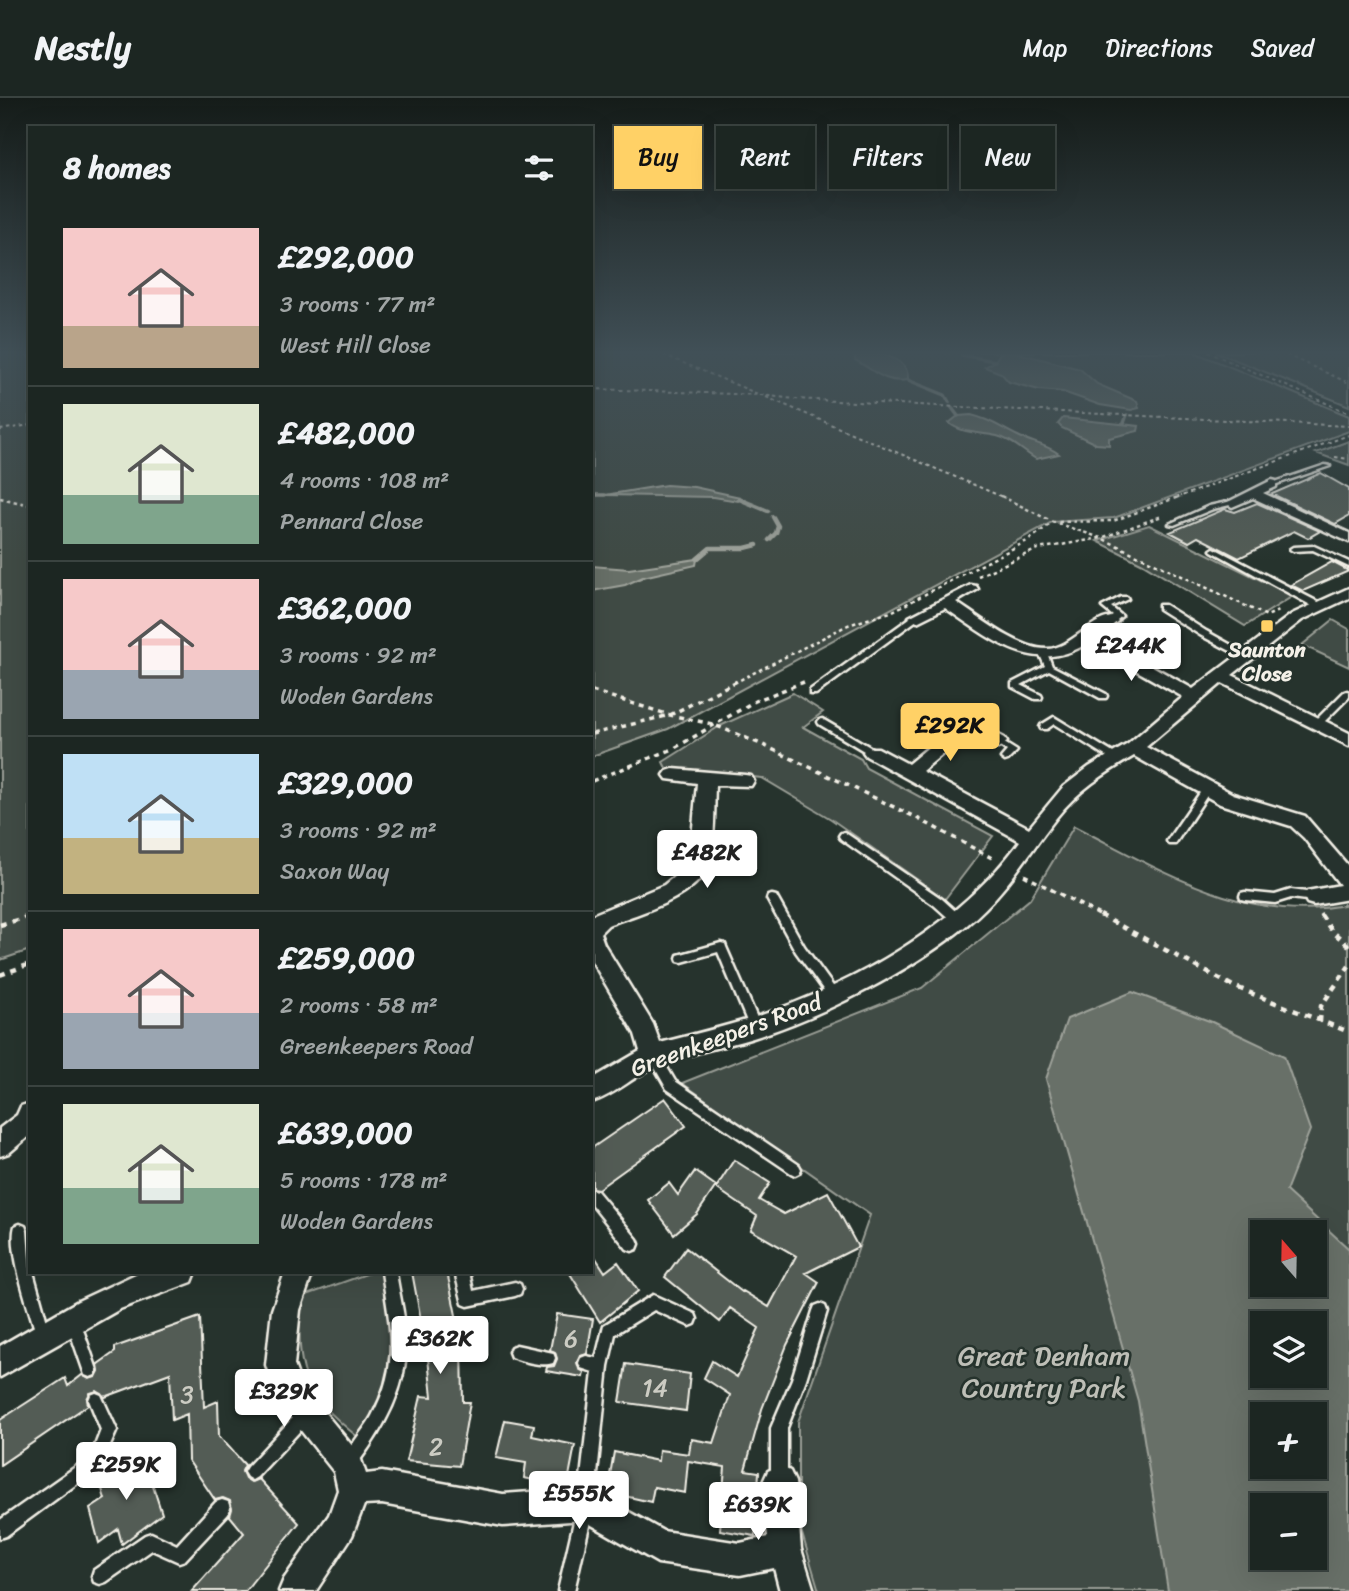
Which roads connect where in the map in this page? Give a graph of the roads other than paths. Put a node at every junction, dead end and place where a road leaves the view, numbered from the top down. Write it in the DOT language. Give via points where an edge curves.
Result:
graph roads {
  1 [pos="1327,466"];
  2 [pos="1272,484"];
  3 [pos="1252,494"];
  4 [pos="1232,503"];
  5 [pos="1172,524"];
  6 [pos="1349,538"];
  7 [pos="1293,549"];
  8 [pos="1214,550"];
  9 [pos="1349,565"];
  10 [pos="972,584"];
  11 [pos="1349,592"];
  12 [pos="1124,599"];
  13 [pos="946,602"];
  14 [pos="1319,606"];
  15 [pos="1162,607"];
  16 [pos="916,617"];
  17 [pos="1110,621"];
  18 [pos="1087,636"];
  19 [pos="1247,656"];
  20 [pos="1046,661"];
  21 [pos="1222,676"];
  22 [pos="813,691"];
  23 [pos="1347,694"];
  24 [pos="1103,696"];
  25 [pos="1194,696"];
  26 [pos="1038,697"];
  27 [pos="948,715"];
  28 [pos="822,722"];
  29 [pos="966,724"];
  30 [pos="1316,725"];
  31 [pos="1044,727"];
  32 [pos="1349,740"];
  33 [pos="1134,748"];
  34 [pos="1002,750"];
  35 [pos="872,752"];
  36 [pos="1115,758"];
  37 [pos="909,773"];
  38 [pos="673,775"];
  39 [pos="707,778"];
  40 [pos="745,781"];
  41 [pos="1207,789"];
  42 [pos="844,836"];
  43 [pos="1031,838"];
  44 [pos="1172,841"];
  45 [pos="1349,881"];
  46 [pos="1349,891"];
  47 [pos="1245,896"];
  48 [pos="1314,897"];
  49 [pos="772,899"];
  50 [pos="959,920"];
  51 [pos="593,927"];
  52 [pos="593,942"];
  53 [pos="682,958"];
  54 [pos="834,996"];
  55 [pos="755,1027"];
  56 [pos="653,1056"];
  57 [pos="593,1090"];
  58 [pos="28,1118"];
  59 [pos="0,1144"];
  60 [pos="795,1169"];
  61 [pos="593,1197"];
  62 [pos="20,1231"];
  63 [pos="632,1244"];
  64 [pos="175,1274"];
  65 [pos="298,1274"];
  66 [pos="389,1274"];
  67 [pos="462,1274"];
  68 [pos="515,1289"];
  69 [pos="820,1311"];
  70 [pos="73,1319"];
  71 [pos="690,1319"];
  72 [pos="44,1335"];
  73 [pos="516,1352"];
  74 [pos="548,1358"];
  75 [pos="0,1363"];
  76 [pos="586,1363"];
  77 [pos="601,1366"];
  78 [pos="90,1370"];
  79 [pos="96,1400"];
  80 [pos="306,1415"];
  81 [pos="252,1472"];
  82 [pos="351,1478"];
  83 [pos="779,1482"];
  84 [pos="586,1504"];
  85 [pos="222,1508"];
  86 [pos="0,1530"];
  87 [pos="785,1549"];
  88 [pos="100,1576"];
  89 [pos="296,1591"];
  90 [pos="566,1591"];
  91 [pos="797,1591"];
  1 -- 2 [label="lane"];
  2 -- 3 [label="street"];
  3 -- 4 [label="street"];
  3 -- 6 [label="street"];
  4 -- 5 [label="lane"];
  7 -- 9 [label="lane" via="1314,548"];
  8 -- 14 [label="lane"];
  10 -- 13 [label="street"];
  11 -- 14 [label="street, Greenkeepers Road"];
  12 -- 17 [label="lane" via="1106,607 1118,616"];
  13 -- 16 [label="street"];
  13 -- 20 [label="street"];
  14 -- 19 [label="street, Greenkeepers Road" via="1297,617"];
  15 -- 19 [label="lane"];
  16 -- 22 [label="lane"];
  17 -- 18 [label="street"];
  18 -- 20 [label="street"];
  18 -- 25 [label="street"];
  19 -- 21 [label="street, Greenkeepers Road"];
  20 -- 24 [label="lane"];
  20 -- 26 [label="lane" via="1016,685"];
  21 -- 25 [label="street, Greenkeepers Road"];
  21 -- 30 [label="street"];
  23 -- 30 [label="lane"];
  25 -- 33 [label="street, Greenkeepers Road"];
  27 -- 29 [label="street"];
  28 -- 35 [label="lane"];
  29 -- 34 [label="street"];
  29 -- 37 [label="street"];
  30 -- 32 [label="street"];
  31 -- 36 [label="lane" via="1054,720"];
  33 -- 36 [label="street, Greenkeepers Road"];
  33 -- 41 [label="street"];
  35 -- 37 [label="street"];
  36 -- 43 [label="street, Greenkeepers Road" via="1069,792"];
  37 -- 43 [label="street"];
  38 -- 39 [label="street"];
  39 -- 40 [label="street"];
  39 -- 51 [label="street" via="695,874 682,885 601,919"];
  41 -- 44 [label="lane"];
  41 -- 45 [label="street" via="1298,821"];
  42 -- 50 [label="lane"];
  43 -- 50 [label="street, Greenkeepers Road" via="1011,868"];
  46 -- 48 [label="street"];
  47 -- 48 [label="lane"];
  49 -- 54 [label="lane"];
  50 -- 54 [label="street, Greenkeepers Road"];
  52 -- 56 [label="street" via="645,1031"];
  53 -- 55 [label="lane" via="721,947"];
  54 -- 55 [label="street, Greenkeepers Road"];
  55 -- 56 [label="street, Greenkeepers Road"];
  56 -- 57 [label="street, Greenkeepers Road"];
  56 -- 60 [label="lane" via="671,1085"];
  58 -- 59 [label="street"];
  61 -- 63 [label="lane"];
  62 -- 72 [label="lane" via="23,1261"];
  64 -- 70 [label="street"];
  65 -- 80 [label="street" via="286,1310 280,1365 289,1393"];
  66 -- 82 [label="lane" via="399,1349 392,1388"];
  67 -- 68 [label="lane" via="468,1299"];
  69 -- 83 [label="lane" via="779,1428"];
  70 -- 72 [label="street"];
  70 -- 78 [label="lane"];
  71 -- 77 [label="lane" via="653,1302 610,1330"];
  72 -- 75 [label="street"];
  73 -- 74 [label="lane"];
  76 -- 77 [label="lane"];
  77 -- 84 [label="lane"];
  79 -- 86 [label="lane" via="109,1430 96,1461"];
  80 -- 81 [label="lane"];
  80 -- 82 [label="street"];
  82 -- 84 [label="street" via="503,1510"];
  82 -- 89 [label="street" via="341,1525"];
  83 -- 87 [label="street"];
  84 -- 87 [label="street" via="658,1547 740,1559"];
  84 -- 90 [label="lane"];
  85 -- 88 [label="lane" via="179,1554 151,1541"];
  87 -- 91 [label="street"];
}
